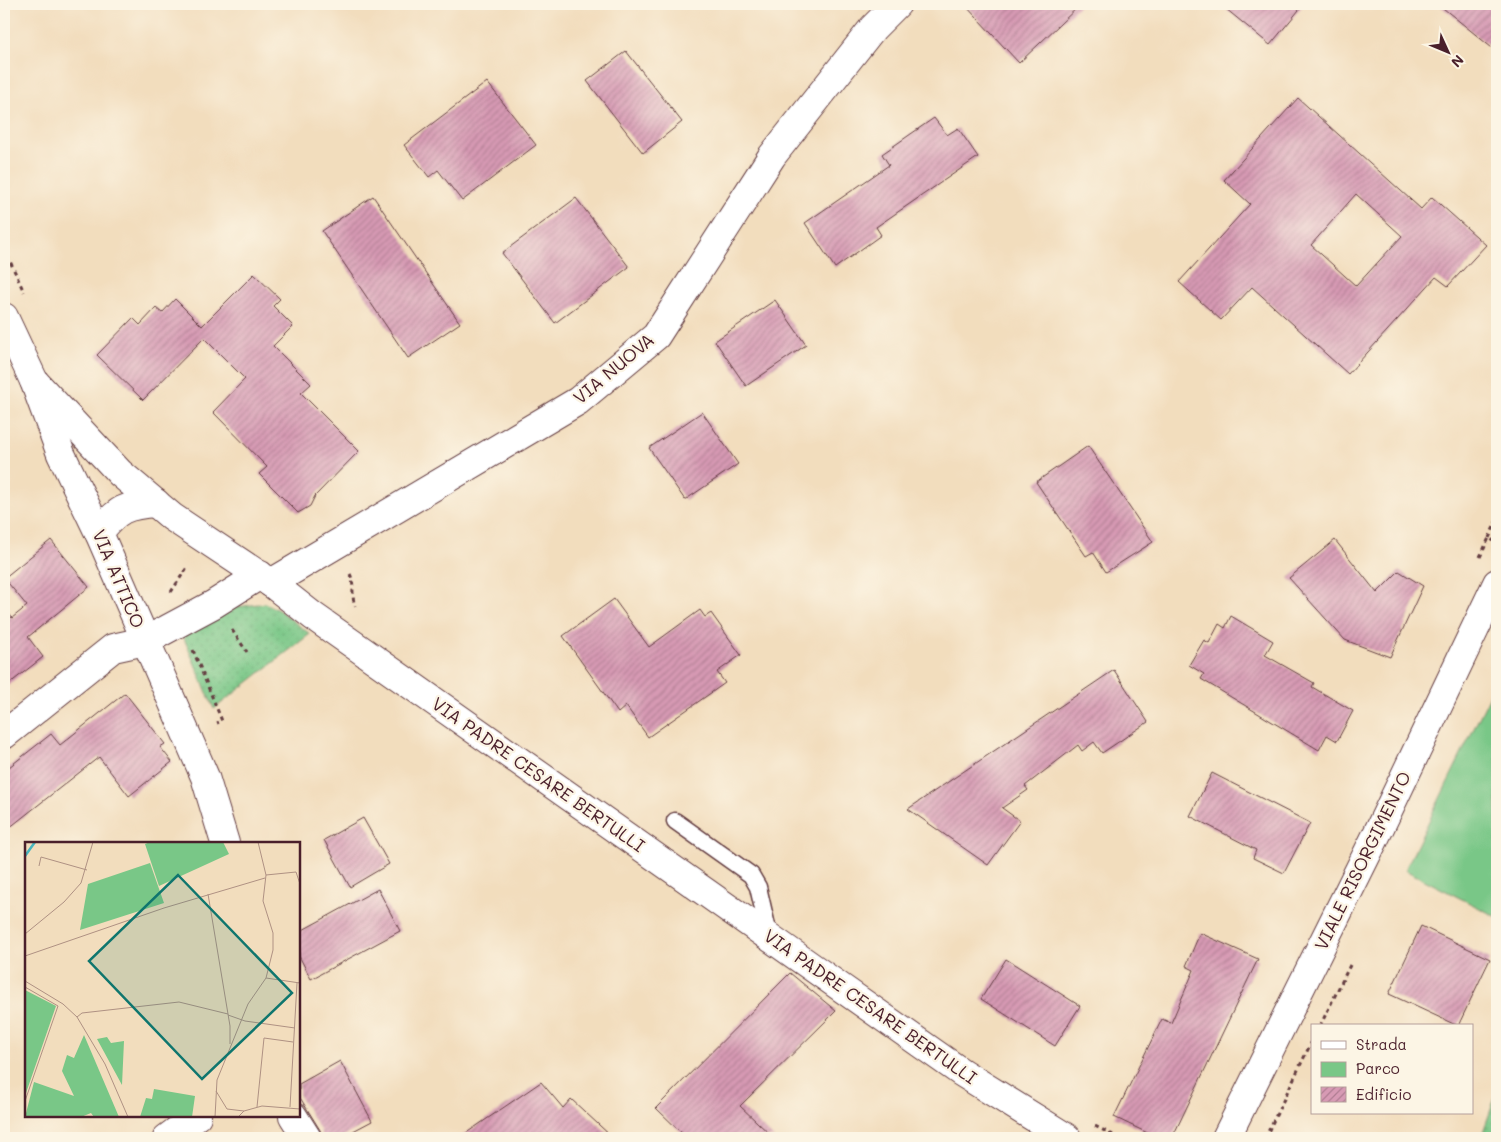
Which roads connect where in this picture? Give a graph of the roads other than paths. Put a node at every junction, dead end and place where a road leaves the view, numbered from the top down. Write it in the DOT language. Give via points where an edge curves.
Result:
graph roads {
  1 [pos="897,4"];
  2 [pos="4,317"];
  3 [pos="34,381"];
  4 [pos="156,503"];
  5 [pos="98,533"];
  6 [pos="266,579"];
  7 [pos="1497,583"];
  8 [pos="145,641"];
  9 [pos="4,735"];
  10 [pos="675,821"];
  11 [pos="225,842"];
  12 [pos="770,939"];
  13 [pos="197,1117"];
  14 [pos="294,1117"];
  15 [pos="167,1138"];
  16 [pos="307,1138"];
  17 [pos="1067,1138"];
  18 [pos="1226,1138"];
  1 -- 6 [label="street, VIA NUOVA" via="873,28 772,156 656,336 578,401"];
  2 -- 3 [label="street, VIA ATTICO"];
  3 -- 4 [label="street, VIA PADRE CESARE BERTULLI" via="100,452"];
  3 -- 5 [label="street, VIA ATTICO" via="61,454"];
  4 -- 5 [label="street" via="134,504 117,511"];
  4 -- 6 [label="street, VIA PADRE CESARE BERTULLI" via="172,518"];
  5 -- 8 [label="street, VIA ATTICO"];
  6 -- 8 [label="street, VIA NUOVA"];
  6 -- 12 [label="street, VIA PADRE CESARE BERTULLI" via="313,616"];
  7 -- 18 [label="street, VIALE RISORGIMENTO"];
  8 -- 9 [label="street, VIA NUOVA" via="113,648"];
  8 -- 11 [label="street, VIA ATTICO" via="205,777"];
  10 -- 12 [label="lane" via="751,875 758,887"];
  12 -- 17 [label="street, VIA PADRE CESARE BERTULLI" via="961,1072"];
  13 -- 15 [label="street"];
  14 -- 16 [label="street"];
}
